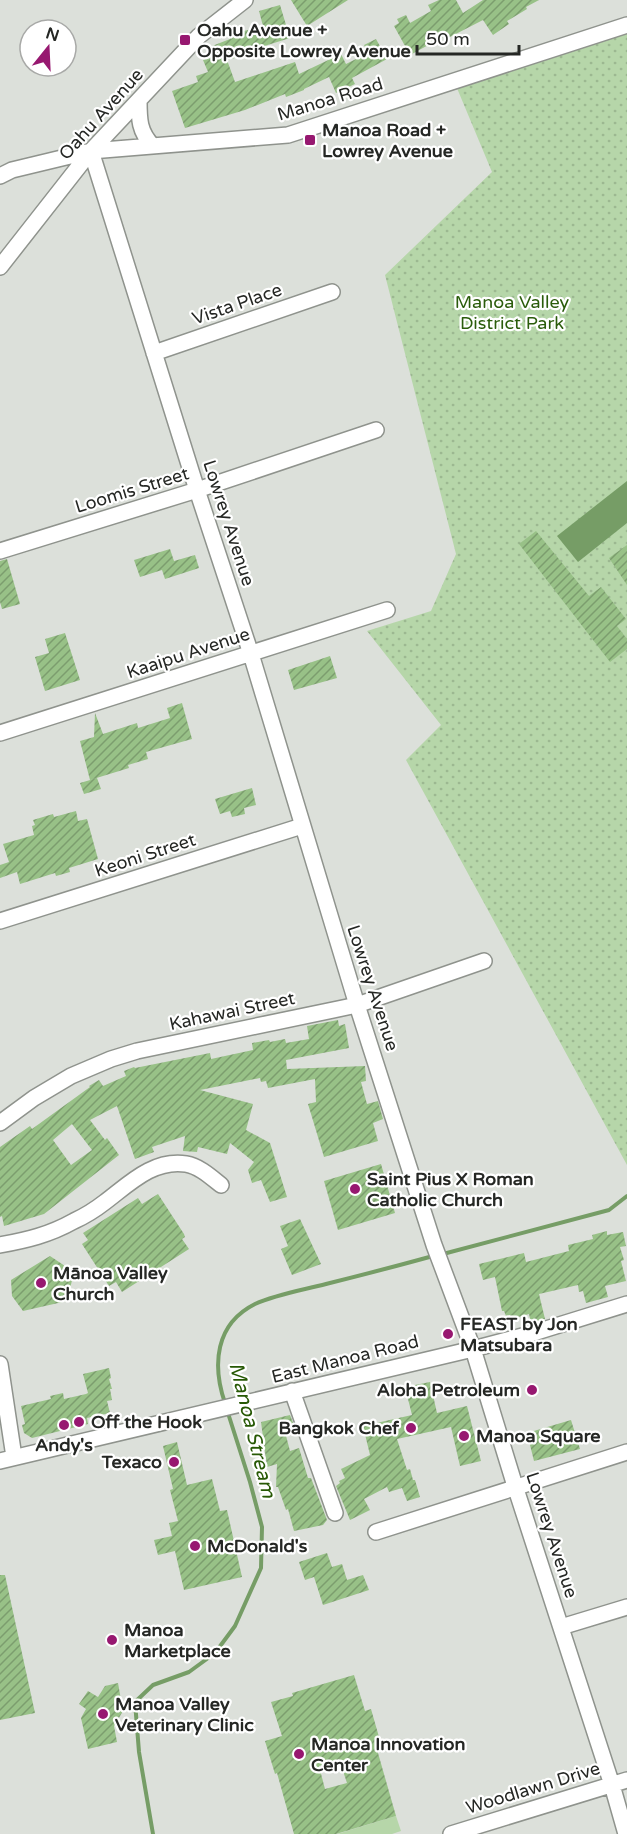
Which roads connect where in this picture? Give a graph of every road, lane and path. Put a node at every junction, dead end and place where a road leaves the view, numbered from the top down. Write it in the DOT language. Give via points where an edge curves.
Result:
graph roads {
  1 [pos="246,0"];
  2 [pos="627,25"];
  3 [pos="139,100"];
  4 [pos="153,146"];
  5 [pos="91,150"];
  6 [pos="0,176"];
  7 [pos="0,267"];
  8 [pos="332,292"];
  9 [pos="154,353"];
  10 [pos="376,430"];
  11 [pos="197,490"];
  12 [pos="0,551"];
  13 [pos="387,610"];
  14 [pos="252,654"];
  15 [pos="0,734"];
  16 [pos="302,826"];
  17 [pos="0,921"];
  18 [pos="484,961"];
  19 [pos="357,1005"];
  20 [pos="0,1123"];
  21 [pos="221,1185"];
  22 [pos="0,1245"];
  23 [pos="627,1304"];
  24 [pos="473,1349"];
  25 [pos="0,1364"];
  26 [pos="292,1391"];
  27 [pos="627,1452"];
  28 [pos="7,1459"];
  29 [pos="515,1486"];
  30 [pos="335,1513"];
  31 [pos="375,1532"];
  32 [pos="627,1607"];
  33 [pos="561,1627"];
  34 [pos="620,1782"];
  35 [pos="450,1834"];
  36 [pos="626,1834"];
  1 -- 3 [label="street, Oahu Avenue" via="199,36"];
  2 -- 4 [label="street, Manoa Road" via="288,135"];
  3 -- 4 [label="street" via="141,128"];
  3 -- 5 [label="street, Oahu Avenue"];
  4 -- 5 [label="street, Manoa Road"];
  5 -- 6 [label="street, Manoa Road"];
  5 -- 7 [label="street, Oahu Avenue"];
  5 -- 9 [label="street, Lowrey Avenue"];
  8 -- 9 [label="street, Vista Place"];
  9 -- 11 [label="street, Lowrey Avenue"];
  10 -- 11 [label="street, Loomis Street"];
  11 -- 12 [label="street, Loomis Street"];
  11 -- 14 [label="street, Lowrey Avenue"];
  13 -- 14 [label="street, Kaaipu Avenue"];
  14 -- 15 [label="street, Kaaipu Avenue"];
  14 -- 16 [label="street, Lowrey Avenue"];
  16 -- 17 [label="street, Keoni Street"];
  16 -- 19 [label="street, Lowrey Avenue"];
  18 -- 19 [label="street, Kahawai Street"];
  19 -- 20 [label="street, Kahawai Street" via="111,1059 52,1086"];
  19 -- 24 [label="street, Lowrey Avenue" via="434,1245"];
  21 -- 22 [label="street" via="188,1164 170,1164 137,1176 106,1201 59,1229"];
  23 -- 24 [label="street, East Manoa Road"];
  24 -- 26 [label="street, East Manoa Road"];
  24 -- 29 [label="street, Lowrey Avenue"];
  25 -- 28 [label="street"];
  26 -- 28 [label="street, East Manoa Road"];
  26 -- 30 [label="street"];
  27 -- 29 [label="street"];
  29 -- 31 [label="street"];
  29 -- 33 [label="street, Lowrey Avenue"];
  32 -- 33 [label="street"];
  33 -- 34 [label="street, Lowrey Avenue"];
  34 -- 35 [label="street, Woodlawn Drive"];
  34 -- 36 [label="street, Lowrey Avenue"];
}
